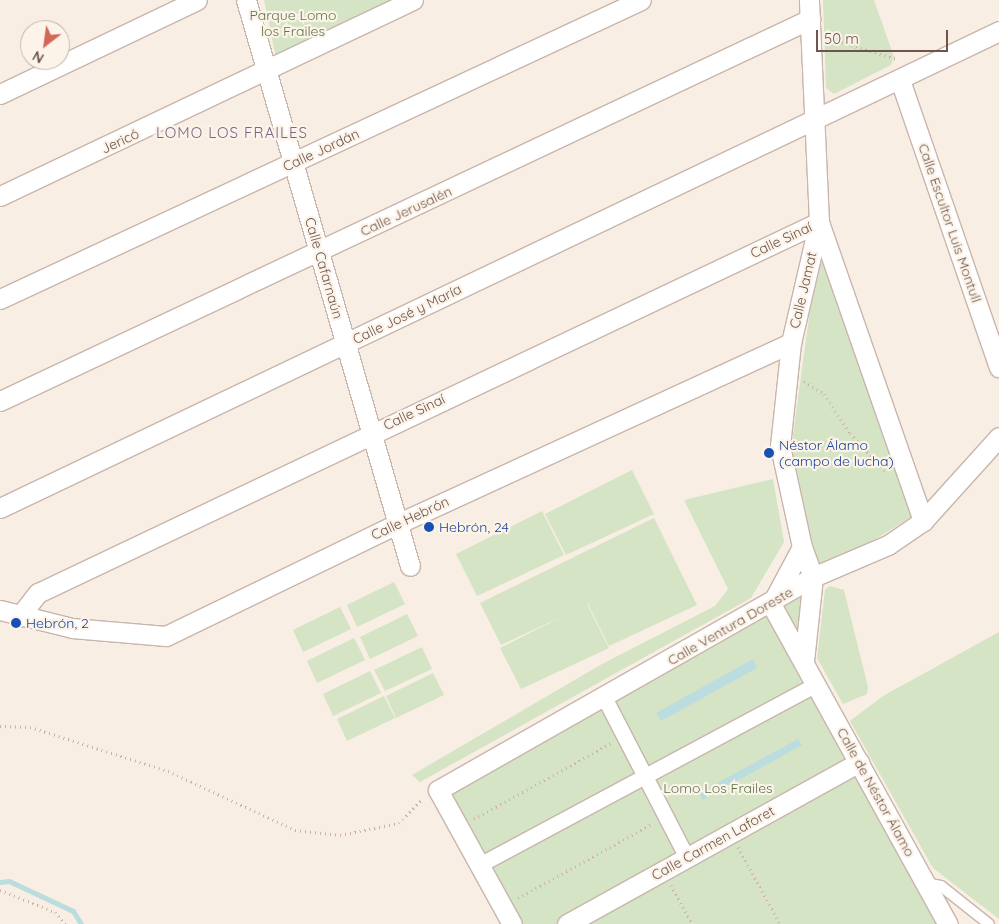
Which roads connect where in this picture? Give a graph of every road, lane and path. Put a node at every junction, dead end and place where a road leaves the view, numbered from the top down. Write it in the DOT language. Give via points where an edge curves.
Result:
graph roads {
  1 [pos="197,0"];
  2 [pos="246,0"];
  3 [pos="413,0"];
  4 [pos="641,0"];
  5 [pos="809,0"];
  6 [pos="811,26"];
  7 [pos="999,32"];
  8 [pos="268,72"];
  9 [pos="904,77"];
  10 [pos="0,94"];
  11 [pos="814,119"];
  12 [pos="295,162"];
  13 [pos="0,196"];
  14 [pos="819,222"];
  15 [pos="318,252"];
  16 [pos="0,299"];
  17 [pos="791,343"];
  18 [pos="346,344"];
  19 [pos="999,367"];
  20 [pos="786,375"];
  21 [pos="0,401"];
  22 [pos="371,432"];
  23 [pos="999,437"];
  24 [pos="911,486"];
  25 [pos="0,508"];
  26 [pos="923,522"];
  27 [pos="397,524"];
  28 [pos="802,547"];
  29 [pos="410,566"];
  30 [pos="814,577"];
  31 [pos="771,604"];
  32 [pos="0,610"];
  33 [pos="19,617"];
  34 [pos="804,661"];
  35 [pos="817,684"];
  36 [pos="604,697"];
  37 [pos="0,726"];
  38 [pos="624,736"];
  39 [pos="860,762"];
  40 [pos="646,776"];
  41 [pos="438,790"];
  42 [pos="666,816"];
  43 [pos="458,827"];
  44 [pos="730,834"];
  45 [pos="687,858"];
  46 [pos="479,865"];
  47 [pos="663,871"];
  48 [pos="926,883"];
  49 [pos="0,890"];
  50 [pos="502,907"];
  51 [pos="65,924"];
  52 [pos="512,924"];
  53 [pos="568,924"];
  54 [pos="692,924"];
  55 [pos="780,924"];
  56 [pos="948,924"];
  57 [pos="989,924"];
  1 -- 10 [label="street"];
  2 -- 8 [label="street, Calle Cafarnaún"];
  3 -- 8 [label="street, Jericó"];
  4 -- 12 [label="street, Calle Jordán"];
  5 -- 6 [label="street, Calle Jamat"];
  6 -- 9 [label="path" via="901,60"];
  6 -- 11 [label="street, Calle Jamat"];
  6 -- 15 [label="street, Calle Jerusalén"];
  7 -- 9 [label="street, Calle José y María"];
  8 -- 12 [label="street, Calle Cafarnaún"];
  8 -- 13 [label="street, Jericó"];
  9 -- 11 [label="street, Calle José y María"];
  9 -- 19 [label="street, Calle Escultor Luis Montull"];
  11 -- 14 [label="street, Calle Jamat"];
  11 -- 18 [label="street, Calle José y María"];
  12 -- 15 [label="street, Calle Cafarnaún"];
  12 -- 16 [label="street, Calle Jordán"];
  14 -- 17 [label="street, Calle Jamat"];
  14 -- 22 [label="street, Calle Sinaí"];
  14 -- 24 [label="street"];
  15 -- 18 [label="street, Calle Cafarnaún"];
  15 -- 21 [label="street, Calle Jerusalén"];
  17 -- 20 [label="street, Calle Jamat"];
  17 -- 27 [label="street, Calle Hebrón"];
  18 -- 22 [label="street, Calle Cafarnaún"];
  18 -- 25 [label="street, Calle José y María"];
  20 -- 24 [label="path" via="824,394 870,458 900,485"];
  20 -- 28 [label="street, Calle Jamat" via="780,446"];
  22 -- 27 [label="street, Calle Cafarnaún"];
  22 -- 33 [label="street, Calle Sinaí" via="38,593"];
  23 -- 26 [label="street, Calle Ventura Doreste"];
  24 -- 26 [label="street"];
  26 -- 30 [label="street, Calle Ventura Doreste" via="888,544"];
  27 -- 29 [label="street, Calle Cafarnaún"];
  27 -- 33 [label="street, Calle Hebrón" via="166,636 72,628"];
  28 -- 30 [label="street, Calle Jamat"];
  28 -- 31 [label="street"];
  30 -- 31 [label="street, Calle Ventura Doreste"];
  30 -- 34 [label="street"];
  31 -- 34 [label="street, Calle de Néstor Álamo"];
  31 -- 36 [label="street, Calle Ventura Doreste"];
  32 -- 33 [label="street, Calle Hebrón"];
  34 -- 35 [label="street, Calle de Néstor Álamo"];
  35 -- 39 [label="street, Calle de Néstor Álamo"];
  35 -- 40 [label="street"];
  36 -- 38 [label="street"];
  36 -- 41 [label="street, Calle Ventura Doreste"];
  37 -- 41 [label="path" via="30,727 168,771 295,830 340,835 399,823 419,800"];
  38 -- 40 [label="street"];
  38 -- 43 [label="path"];
  39 -- 44 [label="street, Calle Carmen Laforet"];
  39 -- 48 [label="street, Calle de Néstor Álamo"];
  40 -- 42 [label="street"];
  40 -- 46 [label="street"];
  41 -- 43 [label="street"];
  42 -- 45 [label="street"];
  42 -- 50 [label="path"];
  43 -- 46 [label="street"];
  44 -- 45 [label="street, Calle Carmen Laforet"];
  44 -- 55 [label="path"];
  45 -- 47 [label="street, Calle Carmen Laforet"];
  46 -- 50 [label="street"];
  47 -- 53 [label="street, Calle Carmen Laforet"];
  47 -- 54 [label="path"];
  48 -- 56 [label="street, Calle de Néstor Álamo"];
  48 -- 57 [label="lane" via="942,886"];
  49 -- 51 [label="path" via="55,912"];
  50 -- 52 [label="street"];
}
